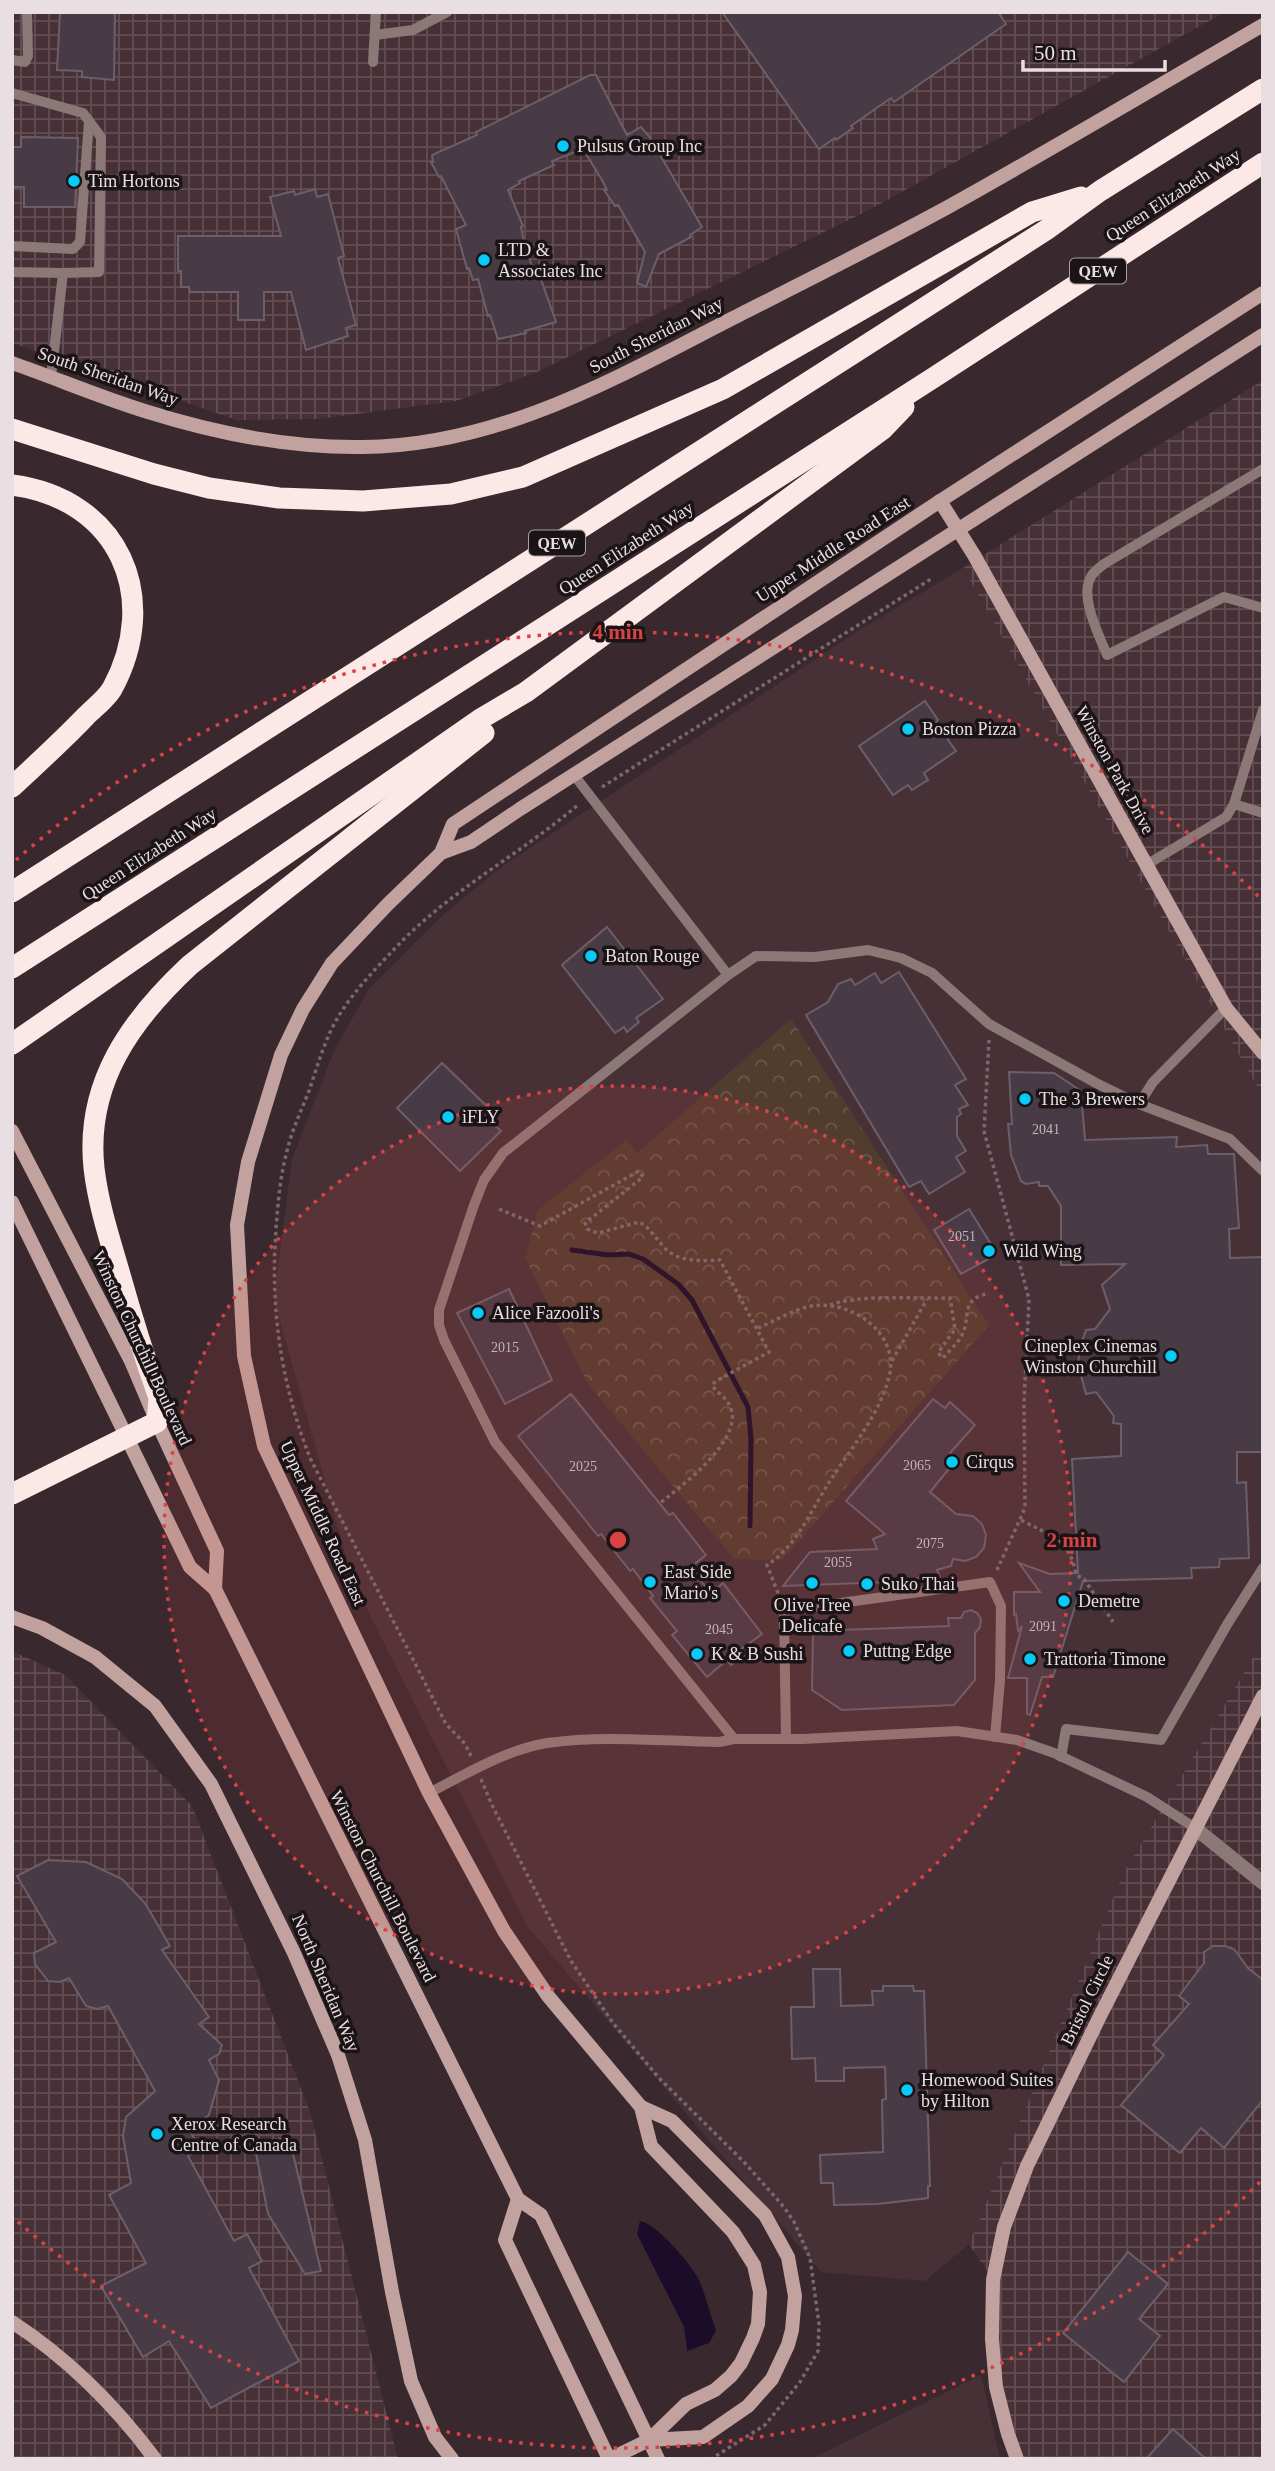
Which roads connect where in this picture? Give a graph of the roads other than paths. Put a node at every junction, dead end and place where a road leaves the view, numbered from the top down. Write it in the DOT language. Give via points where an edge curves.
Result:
graph roads {
  1 [pos="27,12"];
  2 [pos="376,12"];
  3 [pos="447,12"];
  4 [pos="1263,25"];
  5 [pos="375,35"];
  6 [pos="12,61"];
  7 [pos="373,62"];
  8 [pos="1263,89"];
  9 [pos="12,93"];
  10 [pos="89,121"];
  11 [pos="1263,163"];
  12 [pos="1100,191"];
  13 [pos="12,246"];
  14 [pos="12,272"];
  15 [pos="63,273"];
  16 [pos="1263,293"];
  17 [pos="1263,335"];
  18 [pos="12,363"];
  19 [pos="51,377"];
  20 [pos="933,378"];
  21 [pos="12,429"];
  22 [pos="1263,470"];
  23 [pos="12,485"];
  24 [pos="940,501"];
  25 [pos="958,528"];
  26 [pos="1263,608"];
  27 [pos="526,692"];
  28 [pos="1263,710"];
  29 [pos="574,775"];
  30 [pos="12,787"];
  31 [pos="1234,804"];
  32 [pos="1263,813"];
  33 [pos="441,853"];
  34 [pos="1146,864"];
  35 [pos="12,892"];
  36 [pos="12,968"];
  37 [pos="728,975"];
  38 [pos="1226,1008"];
  39 [pos="12,1044"];
  40 [pos="1263,1053"];
  41 [pos="1139,1104"];
  42 [pos="12,1131"];
  43 [pos="1263,1171"];
  44 [pos="12,1202"];
  45 [pos="157,1422"];
  46 [pos="126,1437"];
  47 [pos="12,1494"];
  48 [pos="1263,1568"];
  49 [pos="215,1589"];
  50 [pos="12,1617"];
  51 [pos="1263,1696"];
  52 [pos="995,1737"];
  53 [pos="734,1739"];
  54 [pos="786,1739"];
  55 [pos="1061,1757"];
  56 [pos="429,1793"];
  57 [pos="1195,1828"];
  58 [pos="1263,1883"];
  59 [pos="640,2108"];
  60 [pos="518,2199"];
  61 [pos="12,2322"];
  62 [pos="649,2440"];
  63 [pos="155,2459"];
  64 [pos="452,2459"];
  65 [pos="609,2459"];
  66 [pos="657,2459"];
  67 [pos="1017,2459"];
  1 -- 6 [label="lane" via="28,56 25,62"];
  2 -- 5 [label="lane"];
  3 -- 5 [label="lane" via="413,30"];
  4 -- 19 [label="street, South Sheridan Way" via="949,206 826,271 584,393 505,424 417,443 299,445 146,412"];
  5 -- 7 [label="lane"];
  8 -- 12 [label="highway, QEW"];
  9 -- 10 [label="lane" via="83,113"];
  10 -- 13 [label="lane" via="80,242 73,249"];
  10 -- 15 [label="lane" via="101,137 99,272"];
  11 -- 20 [label="highway, Queen Elizabeth Way / QEW"];
  12 -- 21 [label="highway" via="1032,212 723,389 523,477 451,494 363,502 221,490"];
  12 -- 35 [label="highway, QEW" via="1046,230"];
  14 -- 15 [label="lane"];
  15 -- 19 [label="lane"];
  16 -- 24 [label="street, Upper Middle Road East"];
  17 -- 25 [label="street, Upper Middle Road East"];
  18 -- 19 [label="street, South Sheridan Way"];
  20 -- 27 [label="highway" via="883,429"];
  20 -- 36 [label="highway, Queen Elizabeth Way / QEW"];
  22 -- 26 [label="lane" via="1104,564 1087,589 1089,608 1107,655 1224,597"];
  23 -- 30 [label="highway" via="71,502 108,534 129,576 131,612 127,656 110,692"];
  24 -- 25 [label="street, Winston Park Drive"];
  24 -- 33 [label="street, Upper Middle Road East" via="453,824"];
  25 -- 29 [label="street, Upper Middle Road East"];
  25 -- 34 [label="street, Winston Park Drive"];
  27 -- 39 [label="highway"];
  27 -- 45 [label="highway" via="490,728 190,965 145,1011 115,1056 100,1099 94,1165 108,1237 159,1398"];
  28 -- 31 [label="lane"];
  29 -- 33 [label="street, Upper Middle Road East" via="471,842"];
  29 -- 37 [label="lane"];
  31 -- 32 [label="lane"];
  31 -- 34 [label="lane" via="1226,817"];
  33 -- 56 [label="street, Upper Middle Road East" via="332,963 303,1009 262,1110 237,1225 244,1356 264,1446"];
  34 -- 38 [label="street, Winston Park Drive"];
  37 -- 41 [label="lane" via="756,956 815,957 868,950 901,958 932,973 989,1024"];
  37 -- 53 [label="lane" via="503,1153 474,1205 439,1310 439,1325 495,1442"];
  38 -- 40 [label="street, Winston Park Drive"];
  38 -- 41 [label="lane" via="1153,1082"];
  41 -- 43 [label="lane" via="1230,1139"];
  42 -- 45 [label="street, Winston Churchill Boulevard" via="131,1361"];
  44 -- 46 [label="street, Winston Churchill Boulevard"];
  45 -- 46 [label="highway"];
  45 -- 49 [label="street, Winston Churchill Boulevard" via="216,1551"];
  46 -- 47 [label="highway"];
  46 -- 49 [label="street, Winston Churchill Boulevard" via="190,1567"];
  48 -- 55 [label="lane" via="1161,1740 1066,1728"];
  49 -- 60 [label="street, Winston Churchill Boulevard"];
  50 -- 64 [label="street, North Sheridan Way" via="95,1657 155,1706 211,1784 338,2055 365,2140 406,2364 427,2423"];
  51 -- 57 [label="street, Bristol Circle"];
  52 -- 54 [label="lane" via="957,1731"];
  52 -- 54 [label="lane" via="1000,1606 990,1583 785,1611"];
  52 -- 55 [label="lane" via="1017,1740"];
  53 -- 54 [label="lane"];
  53 -- 56 [label="lane" via="546,1744 501,1756"];
  55 -- 57 [label="lane" via="1147,1797"];
  56 -- 59 [label="street, Upper Middle Road East" via="504,1931 548,1996"];
  57 -- 58 [label="street"];
  57 -- 67 [label="street, Bristol Circle" via="1027,2166 1004,2227 993,2280 992,2339 996,2387"];
  59 -- 62 [label="street, Upper Middle Road East" via="651,2146 741,2242 754,2265 760,2292 758,2324 741,2363 715,2390 686,2404"];
  59 -- 62 [label="street, Upper Middle Road East" via="672,2121 765,2214 788,2257 795,2295 788,2345 772,2379 748,2406 703,2437"];
  60 -- 62 [label="street, Winston Churchill Boulevard" via="541,2215"];
  60 -- 65 [label="street" via="505,2239"];
  61 -- 63 [label="street" via="90,2382"];
  62 -- 65 [label="street, Upper Middle Road East"];
  62 -- 66 [label="street, Winston Churchill Boulevard"];
}
